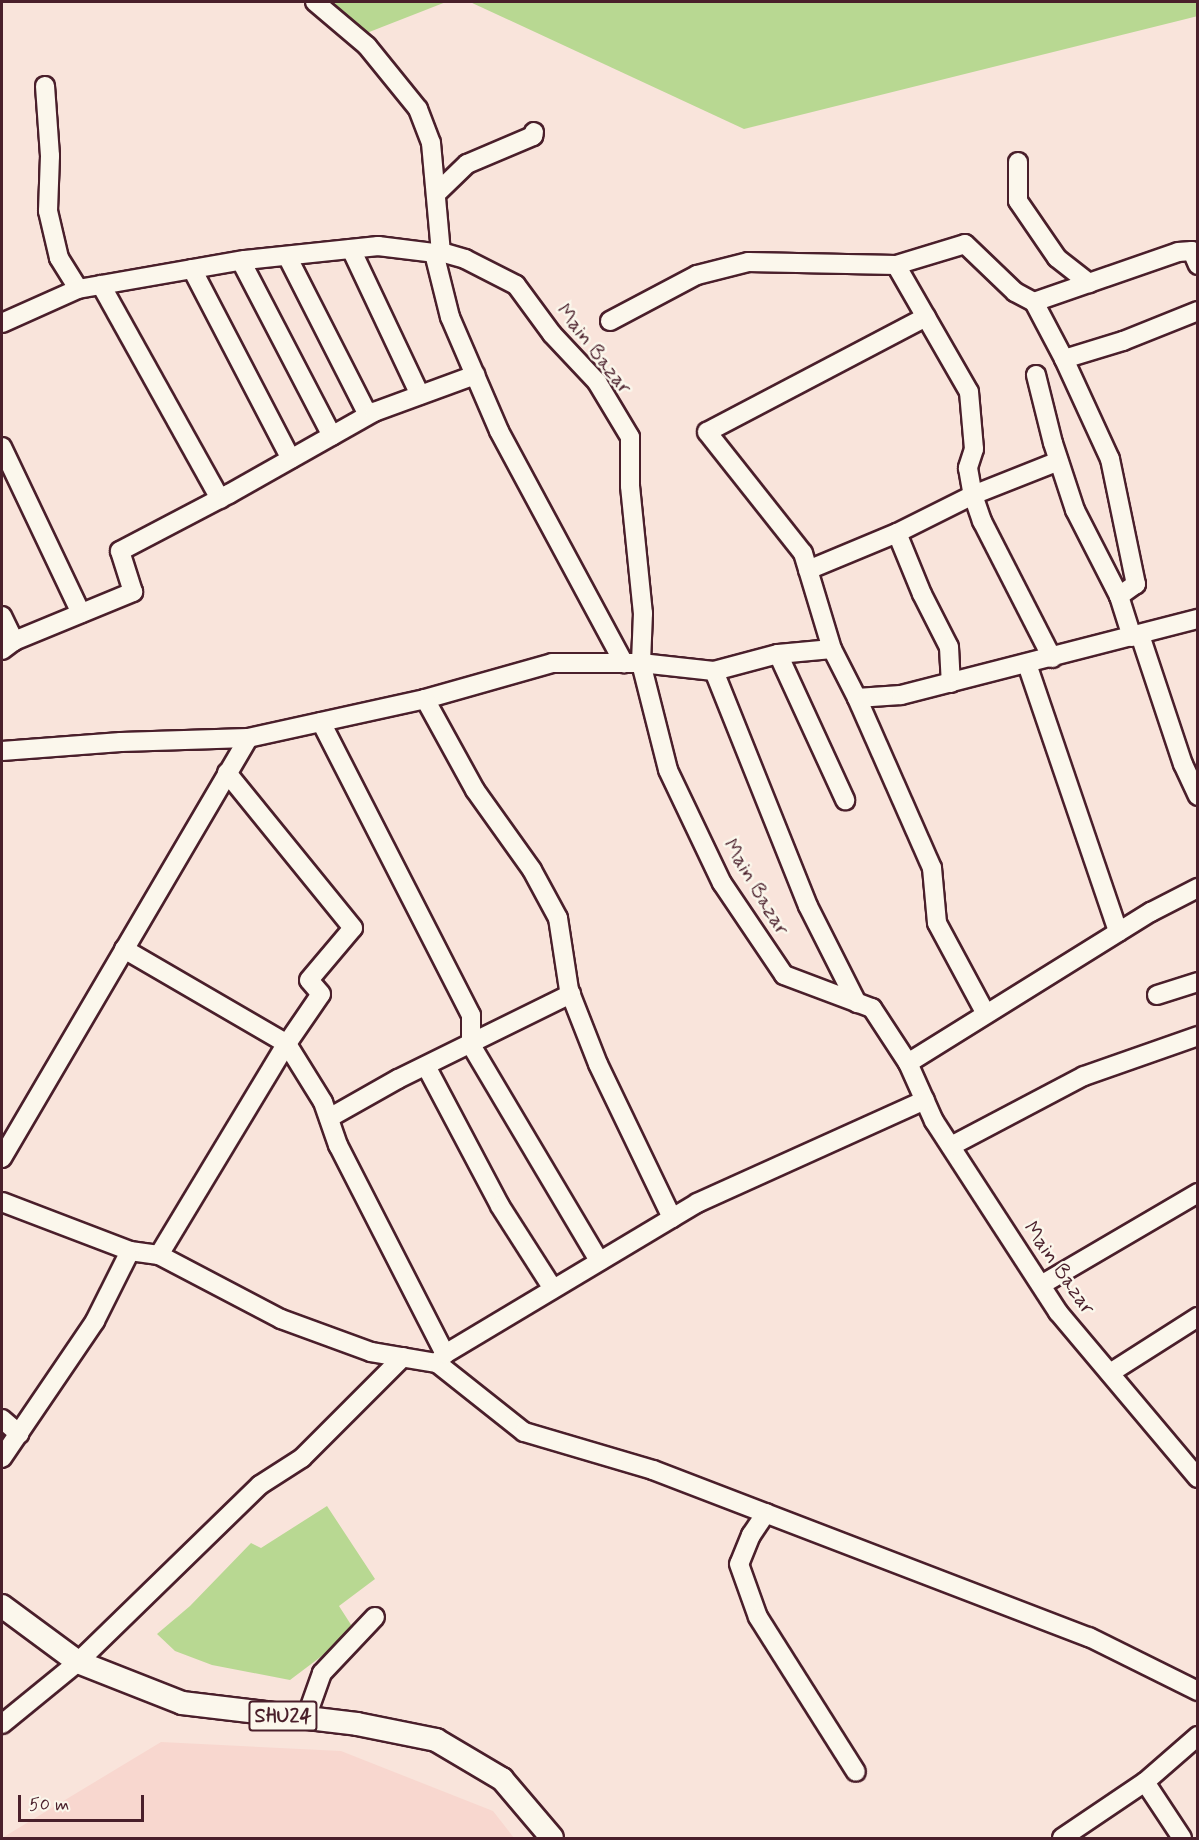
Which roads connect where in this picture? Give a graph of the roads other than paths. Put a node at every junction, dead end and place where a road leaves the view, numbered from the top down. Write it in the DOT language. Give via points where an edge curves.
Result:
graph roads {
  1 [pos="315,2"];
  2 [pos="45,86"];
  3 [pos="534,132"];
  4 [pos="1018,162"];
  5 [pos="437,193"];
  6 [pos="351,249"];
  7 [pos="437,253"];
  8 [pos="287,256"];
  9 [pos="241,261"];
  10 [pos="896,264"];
  11 [pos="1197,265"];
  12 [pos="192,269"];
  13 [pos="1089,283"];
  14 [pos="101,285"];
  15 [pos="78,289"];
  16 [pos="1034,302"];
  17 [pos="1197,311"];
  18 [pos="926,316"];
  19 [pos="610,321"];
  20 [pos="2,323"];
  21 [pos="1064,358"];
  22 [pos="475,375"];
  23 [pos="1036,375"];
  24 [pos="420,395"];
  25 [pos="368,415"];
  26 [pos="332,436"];
  27 [pos="2,447"];
  28 [pos="291,459"];
  29 [pos="1059,461"];
  30 [pos="973,495"];
  31 [pos="220,499"];
  32 [pos="897,533"];
  33 [pos="808,570"];
  34 [pos="1119,596"];
  35 [pos="81,613"];
  36 [pos="2,616"];
  37 [pos="1197,619"];
  38 [pos="1136,636"];
  39 [pos="8,646"];
  40 [pos="832,649"];
  41 [pos="778,654"];
  42 [pos="1052,658"];
  43 [pos="633,663"];
  44 [pos="1027,664"];
  45 [pos="714,671"];
  46 [pos="951,683"];
  47 [pos="857,698"];
  48 [pos="425,699"];
  49 [pos="321,722"];
  50 [pos="248,738"];
  51 [pos="2,751"];
  52 [pos="227,773"];
  53 [pos="1197,796"];
  54 [pos="845,800"];
  55 [pos="1197,888"];
  56 [pos="1118,932"];
  57 [pos="124,949"];
  58 [pos="1197,982"];
  59 [pos="571,994"];
  60 [pos="1156,995"];
  61 [pos="857,1003"];
  62 [pos="986,1014"];
  63 [pos="1197,1036"];
  64 [pos="287,1044"];
  65 [pos="471,1045"];
  66 [pos="908,1063"];
  67 [pos="426,1066"];
  68 [pos="925,1100"];
  69 [pos="328,1118"];
  70 [pos="951,1146"];
  71 [pos="2,1158"];
  72 [pos="1197,1193"];
  73 [pos="2,1202"];
  74 [pos="672,1218"];
  75 [pos="130,1251"];
  76 [pos="159,1255"];
  77 [pos="599,1261"];
  78 [pos="1041,1285"];
  79 [pos="553,1289"];
  80 [pos="1197,1317"];
  81 [pos="403,1357"];
  82 [pos="441,1358"];
  83 [pos="1110,1372"];
  84 [pos="2,1419"];
  85 [pos="19,1434"];
  86 [pos="1190,1454"];
  87 [pos="2,1458"];
  88 [pos="1197,1478"];
  89 [pos="766,1513"];
  90 [pos="2,1606"];
  91 [pos="375,1617"];
  92 [pos="78,1662"];
  93 [pos="1197,1691"];
  94 [pos="306,1718"];
  95 [pos="2,1724"];
  96 [pos="1197,1736"];
  97 [pos="856,1772"];
  98 [pos="1145,1782"];
  99 [pos="552,1839"];
  100 [pos="1062,1839"];
  101 [pos="1182,1839"];
  1 -- 5 [label="street" via="367,46 418,109 431,143"];
  2 -- 15 [label="street" via="50,156 48,211 58,258"];
  3 -- 5 [label="street" via="533,136 467,164"];
  4 -- 13 [label="street" via="1018,201 1057,258"];
  5 -- 7 [label="street"];
  6 -- 7 [label="street, Main Bazar" via="378,246"];
  6 -- 8 [label="street, Main Bazar"];
  6 -- 24 [label="street"];
  7 -- 22 [label="street" via="450,317"];
  7 -- 43 [label="street, Main Bazar" via="465,259 516,285 552,334 597,382 630,437 630,486 643,613"];
  8 -- 9 [label="street, Main Bazar"];
  8 -- 25 [label="street"];
  9 -- 12 [label="street, Main Bazar"];
  9 -- 26 [label="street"];
  10 -- 16 [label="street" via="964,244 1015,292"];
  10 -- 18 [label="street"];
  10 -- 19 [label="street" via="748,262 697,274"];
  11 -- 13 [label="street" via="1192,251 1178,252"];
  12 -- 14 [label="street, Main Bazar"];
  12 -- 28 [label="street"];
  13 -- 16 [label="street"];
  14 -- 15 [label="street, Main Bazar"];
  14 -- 31 [label="street"];
  15 -- 20 [label="street, Main Bazar"];
  16 -- 21 [label="street"];
  17 -- 21 [label="street" via="1124,341"];
  18 -- 30 [label="street" via="969,392 974,449 968,468"];
  18 -- 33 [label="street" via="707,432 803,553"];
  21 -- 34 [label="street" via="1110,459 1136,584"];
  22 -- 24 [label="street"];
  22 -- 43 [label="street" via="499,431"];
  23 -- 29 [label="street"];
  24 -- 25 [label="street"];
  25 -- 26 [label="street"];
  26 -- 28 [label="street"];
  27 -- 35 [label="street"];
  28 -- 31 [label="street"];
  29 -- 30 [label="street"];
  29 -- 34 [label="street" via="1075,510"];
  30 -- 32 [label="street"];
  30 -- 42 [label="street" via="982,521"];
  31 -- 35 [label="street" via="120,551 133,592"];
  32 -- 33 [label="street"];
  32 -- 46 [label="street" via="949,647"];
  33 -- 40 [label="street"];
  34 -- 38 [label="street"];
  35 -- 39 [label="street"];
  36 -- 39 [label="street"];
  37 -- 38 [label="street"];
  38 -- 42 [label="street"];
  38 -- 53 [label="street"];
  40 -- 41 [label="street"];
  40 -- 47 [label="street"];
  41 -- 45 [label="street"];
  41 -- 54 [label="street"];
  42 -- 44 [label="street"];
  43 -- 45 [label="street"];
  43 -- 48 [label="street" via="552,663"];
  43 -- 61 [label="street, Main Bazar" via="668,770 722,882 784,975"];
  44 -- 46 [label="street"];
  44 -- 56 [label="street"];
  45 -- 61 [label="street" via="808,906"];
  46 -- 47 [label="street" via="901,695"];
  47 -- 62 [label="street" via="932,868 937,922"];
  48 -- 49 [label="street"];
  48 -- 59 [label="street" via="475,790 532,870 558,918"];
  49 -- 50 [label="street"];
  49 -- 65 [label="street" via="471,1016"];
  50 -- 51 [label="street"];
  50 -- 52 [label="street"];
  52 -- 57 [label="street"];
  52 -- 64 [label="street" via="353,928 309,980 321,994"];
  55 -- 56 [label="street"];
  56 -- 62 [label="street"];
  57 -- 64 [label="street"];
  57 -- 71 [label="street"];
  58 -- 60 [label="street"];
  59 -- 65 [label="street"];
  59 -- 74 [label="street" via="598,1064"];
  61 -- 66 [label="street, Main Bazar" via="872,1008"];
  62 -- 66 [label="street"];
  63 -- 70 [label="street" via="1084,1076"];
  64 -- 69 [label="street" via="323,1102"];
  64 -- 76 [label="street"];
  65 -- 67 [label="street"];
  65 -- 77 [label="street"];
  66 -- 68 [label="street, Main Bazar"];
  67 -- 69 [label="street"];
  67 -- 79 [label="street" via="500,1206"];
  68 -- 70 [label="street, Main Bazar"];
  68 -- 74 [label="street" via="697,1203"];
  69 -- 82 [label="street"];
  70 -- 78 [label="street, Main Bazar"];
  72 -- 78 [label="street"];
  73 -- 75 [label="street"];
  74 -- 77 [label="street"];
  75 -- 76 [label="street"];
  75 -- 85 [label="street" via="96,1321"];
  76 -- 81 [label="street" via="281,1319 371,1352"];
  77 -- 79 [label="street"];
  78 -- 83 [label="street, Main Bazar" via="1058,1312"];
  79 -- 82 [label="street"];
  80 -- 83 [label="street"];
  81 -- 82 [label="street"];
  81 -- 92 [label="street" via="302,1458 260,1485"];
  82 -- 89 [label="street" via="524,1432 653,1470"];
  83 -- 86 [label="street, Main Bazar"];
  84 -- 85 [label="street"];
  85 -- 87 [label="street"];
  86 -- 88 [label="street, Main Bazar"];
  89 -- 93 [label="street" via="1089,1636"];
  89 -- 97 [label="street" via="739,1564 758,1617"];
  90 -- 92 [label="main road, SHU24"];
  91 -- 94 [label="street" via="322,1673"];
  92 -- 94 [label="main road, SHU24" via="183,1703"];
  92 -- 95 [label="street"];
  94 -- 99 [label="main road, SHU24" via="436,1740 502,1779"];
  96 -- 98 [label="street"];
  98 -- 100 [label="street"];
  98 -- 101 [label="street"];
}
